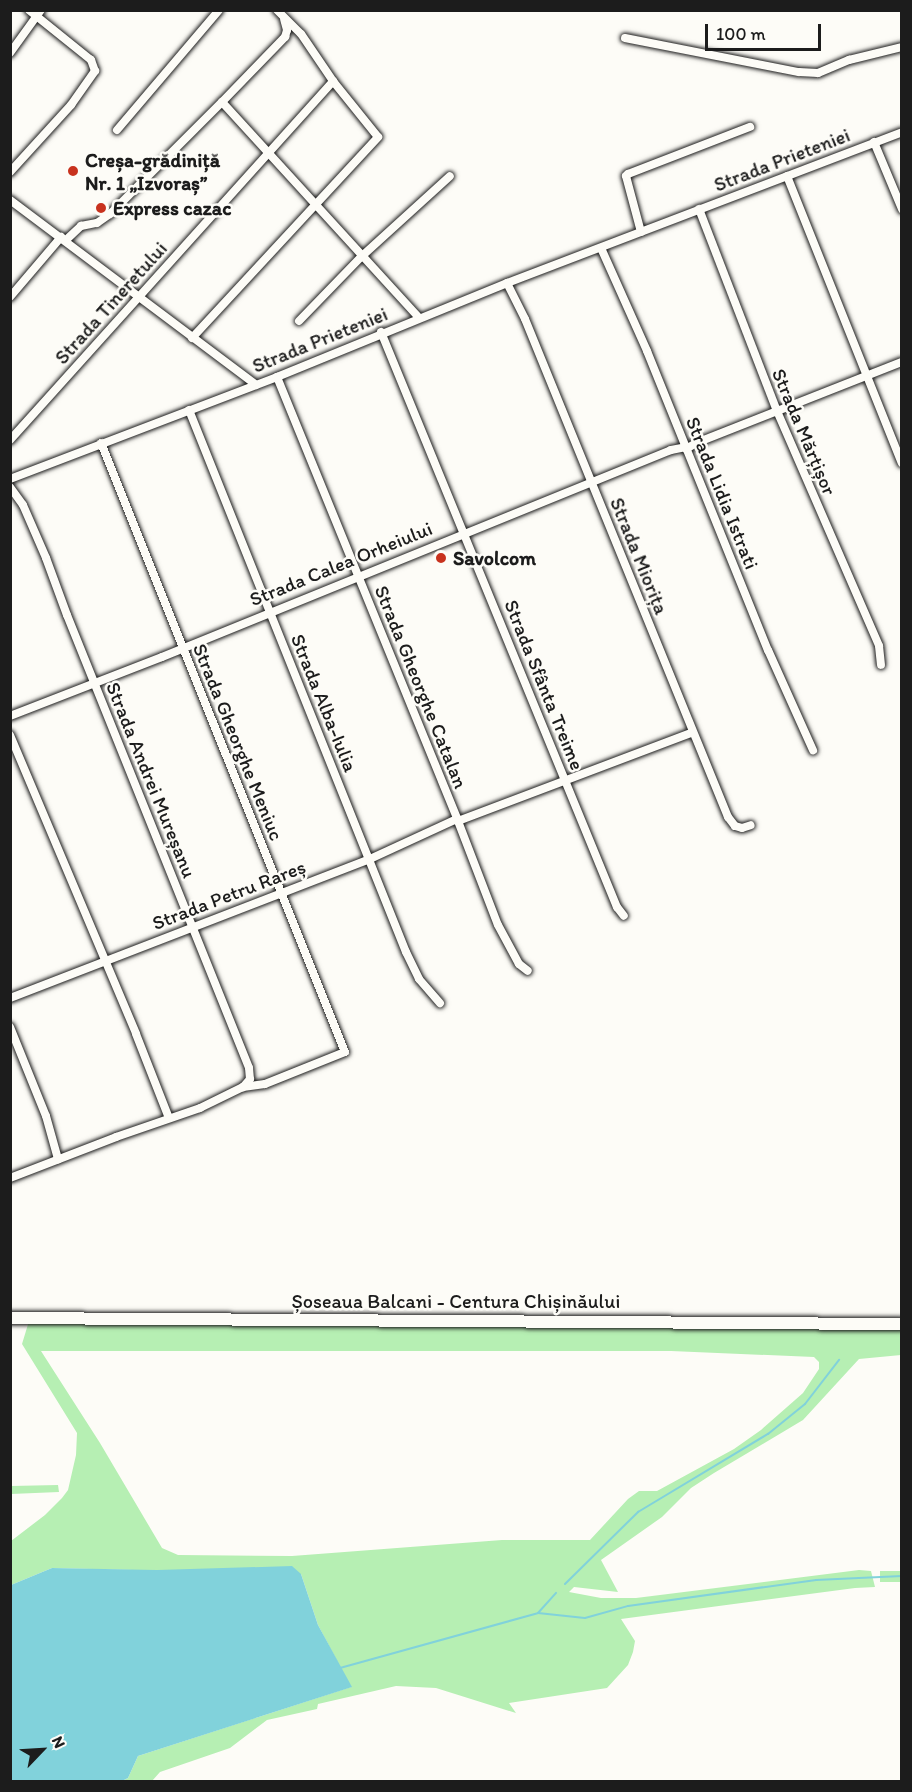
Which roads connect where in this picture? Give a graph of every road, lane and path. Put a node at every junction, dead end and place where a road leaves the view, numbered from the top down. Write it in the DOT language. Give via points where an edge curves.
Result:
graph roads {
  1 [pos="219,10"];
  2 [pos="277,10"];
  3 [pos="36,12"];
  4 [pos="284,19"];
  5 [pos="625,38"];
  6 [pos="902,47"];
  7 [pos="10,53"];
  8 [pos="333,81"];
  9 [pos="222,102"];
  10 [pos="750,127"];
  11 [pos="117,130"];
  12 [pos="902,132"];
  13 [pos="874,142"];
  14 [pos="267,151"];
  15 [pos="10,172"];
  16 [pos="450,176"];
  17 [pos="787,176"];
  18 [pos="10,200"];
  19 [pos="315,204"];
  20 [pos="699,209"];
  21 [pos="902,209"];
  22 [pos="642,232"];
  23 [pos="64,239"];
  24 [pos="601,248"];
  25 [pos="361,257"];
  26 [pos="507,283"];
  27 [pos="139,296"];
  28 [pos="10,297"];
  29 [pos="419,318"];
  30 [pos="299,321"];
  31 [pos="381,332"];
  32 [pos="192,338"];
  33 [pos="902,362"];
  34 [pos="865,375"];
  35 [pos="277,377"];
  36 [pos="256,385"];
  37 [pos="189,410"];
  38 [pos="777,411"];
  39 [pos="10,440"];
  40 [pos="101,443"];
  41 [pos="686,448"];
  42 [pos="902,463"];
  43 [pos="10,479"];
  44 [pos="592,484"];
  45 [pos="10,487"];
  46 [pos="465,532"];
  47 [pos="358,576"];
  48 [pos="269,612"];
  49 [pos="183,648"];
  50 [pos="881,665"];
  51 [pos="94,682"];
  52 [pos="10,716"];
  53 [pos="693,732"];
  54 [pos="10,735"];
  55 [pos="813,750"];
  56 [pos="565,779"];
  57 [pos="457,820"];
  58 [pos="752,825"];
  59 [pos="370,859"];
  60 [pos="280,892"];
  61 [pos="624,916"];
  62 [pos="192,926"];
  63 [pos="106,961"];
  64 [pos="528,971"];
  65 [pos="10,998"];
  66 [pos="440,1003"];
  67 [pos="10,1027"];
  68 [pos="243,1087"];
  69 [pos="169,1118"];
  70 [pos="58,1159"];
  71 [pos="10,1178"];
  72 [pos="10,1318"];
  73 [pos="902,1324"];
  1 -- 11 [label="street"];
  2 -- 4 [label="street"];
  3 -- 7 [label="street"];
  3 -- 15 [label="street" via="96,68 70,105"];
  4 -- 8 [label="street" via="300,34"];
  4 -- 9 [label="street" via="285,37"];
  5 -- 6 [label="street" via="818,73 849,60"];
  8 -- 14 [label="street, Strada Tineretului"];
  8 -- 19 [label="street" via="378,137"];
  9 -- 14 [label="street"];
  9 -- 23 [label="street" via="110,214 97,223 81,226"];
  10 -- 22 [label="street" via="628,174"];
  12 -- 13 [label="street, Strada Prieteniei"];
  13 -- 17 [label="street, Strada Prieteniei"];
  13 -- 21 [label="street"];
  14 -- 19 [label="street"];
  14 -- 27 [label="street, Strada Tineretului"];
  16 -- 25 [label="street"];
  17 -- 20 [label="street, Strada Prieteniei"];
  17 -- 34 [label="street"];
  18 -- 23 [label="street"];
  19 -- 25 [label="street"];
  19 -- 32 [label="street"];
  20 -- 22 [label="street, Strada Prieteniei"];
  20 -- 38 [label="street, Strada Mărțișor"];
  22 -- 24 [label="street, Strada Prieteniei"];
  23 -- 27 [label="street"];
  23 -- 28 [label="street"];
  24 -- 26 [label="street, Strada Prieteniei"];
  24 -- 41 [label="street, Strada Lidia Istrati"];
  25 -- 29 [label="street"];
  25 -- 30 [label="street"];
  26 -- 29 [label="street, Strada Prieteniei"];
  26 -- 44 [label="street, Strada Miorița"];
  27 -- 32 [label="street"];
  27 -- 39 [label="street, Strada Tineretului"];
  29 -- 31 [label="street, Strada Prieteniei"];
  31 -- 35 [label="street, Strada Prieteniei"];
  31 -- 46 [label="street, Strada Sfânta Treime"];
  32 -- 36 [label="street"];
  33 -- 34 [label="street, Strada Calea Orheiului"];
  34 -- 38 [label="street, Strada Calea Orheiului"];
  34 -- 42 [label="street"];
  35 -- 36 [label="street, Strada Prieteniei"];
  35 -- 47 [label="street, Strada Gheorghe Catalan"];
  36 -- 37 [label="street, Strada Prieteniei"];
  37 -- 40 [label="street, Strada Prieteniei"];
  37 -- 48 [label="street, Strada Alba-Iulia"];
  38 -- 41 [label="street, Strada Calea Orheiului"];
  38 -- 50 [label="street, Strada Mărțișor" via="879,646"];
  40 -- 43 [label="street, Strada Prieteniei"];
  40 -- 49 [label="street, Strada Gheorghe Meniuc"];
  41 -- 44 [label="street, Strada Calea Orheiului" via="671,450"];
  41 -- 55 [label="street, Strada Lidia Istrati"];
  44 -- 46 [label="street, Strada Calea Orheiului"];
  44 -- 53 [label="street, Strada Miorița"];
  45 -- 51 [label="street, Strada Andrei Mureșanu" via="24,505"];
  46 -- 47 [label="street, Strada Calea Orheiului"];
  46 -- 56 [label="street, Strada Sfânta Treime"];
  47 -- 48 [label="street, Strada Calea Orheiului"];
  47 -- 57 [label="street, Strada Gheorghe Catalan"];
  48 -- 49 [label="street, Strada Calea Orheiului"];
  48 -- 59 [label="street, Strada Alba-Iulia"];
  49 -- 51 [label="street, Strada Calea Orheiului"];
  49 -- 60 [label="street, Strada Gheorghe Meniuc"];
  51 -- 52 [label="street, Strada Calea Orheiului"];
  51 -- 62 [label="street, Strada Andrei Mureșanu"];
  53 -- 56 [label="street, Strada Petru Rareș"];
  53 -- 58 [label="street, Strada Miorița" via="728,817 742,828"];
  54 -- 63 [label="street"];
  56 -- 57 [label="street, Strada Petru Rareș"];
  56 -- 61 [label="street, Strada Sfânta Treime"];
  57 -- 59 [label="street, Strada Petru Rareș"];
  57 -- 64 [label="street, Strada Gheorghe Catalan" via="498,925 519,964"];
  59 -- 60 [label="street, Strada Petru Rareș"];
  59 -- 66 [label="street, Strada Alba-Iulia" via="419,979"];
  60 -- 62 [label="street, Strada Petru Rareș"];
  60 -- 68 [label="street, Strada Gheorghe Meniuc" via="345,1052 265,1084"];
  62 -- 63 [label="street, Strada Petru Rareș"];
  62 -- 68 [label="street, Strada Andrei Mureșanu" via="251,1073"];
  63 -- 65 [label="street, Strada Petru Rareș"];
  63 -- 69 [label="street"];
  67 -- 70 [label="street" via="46,1116"];
  68 -- 69 [label="street"];
  69 -- 70 [label="street"];
  70 -- 71 [label="street"];
  72 -- 73 [label="highway, Șoseaua Balcani - Centura Chișinăului"];
}
